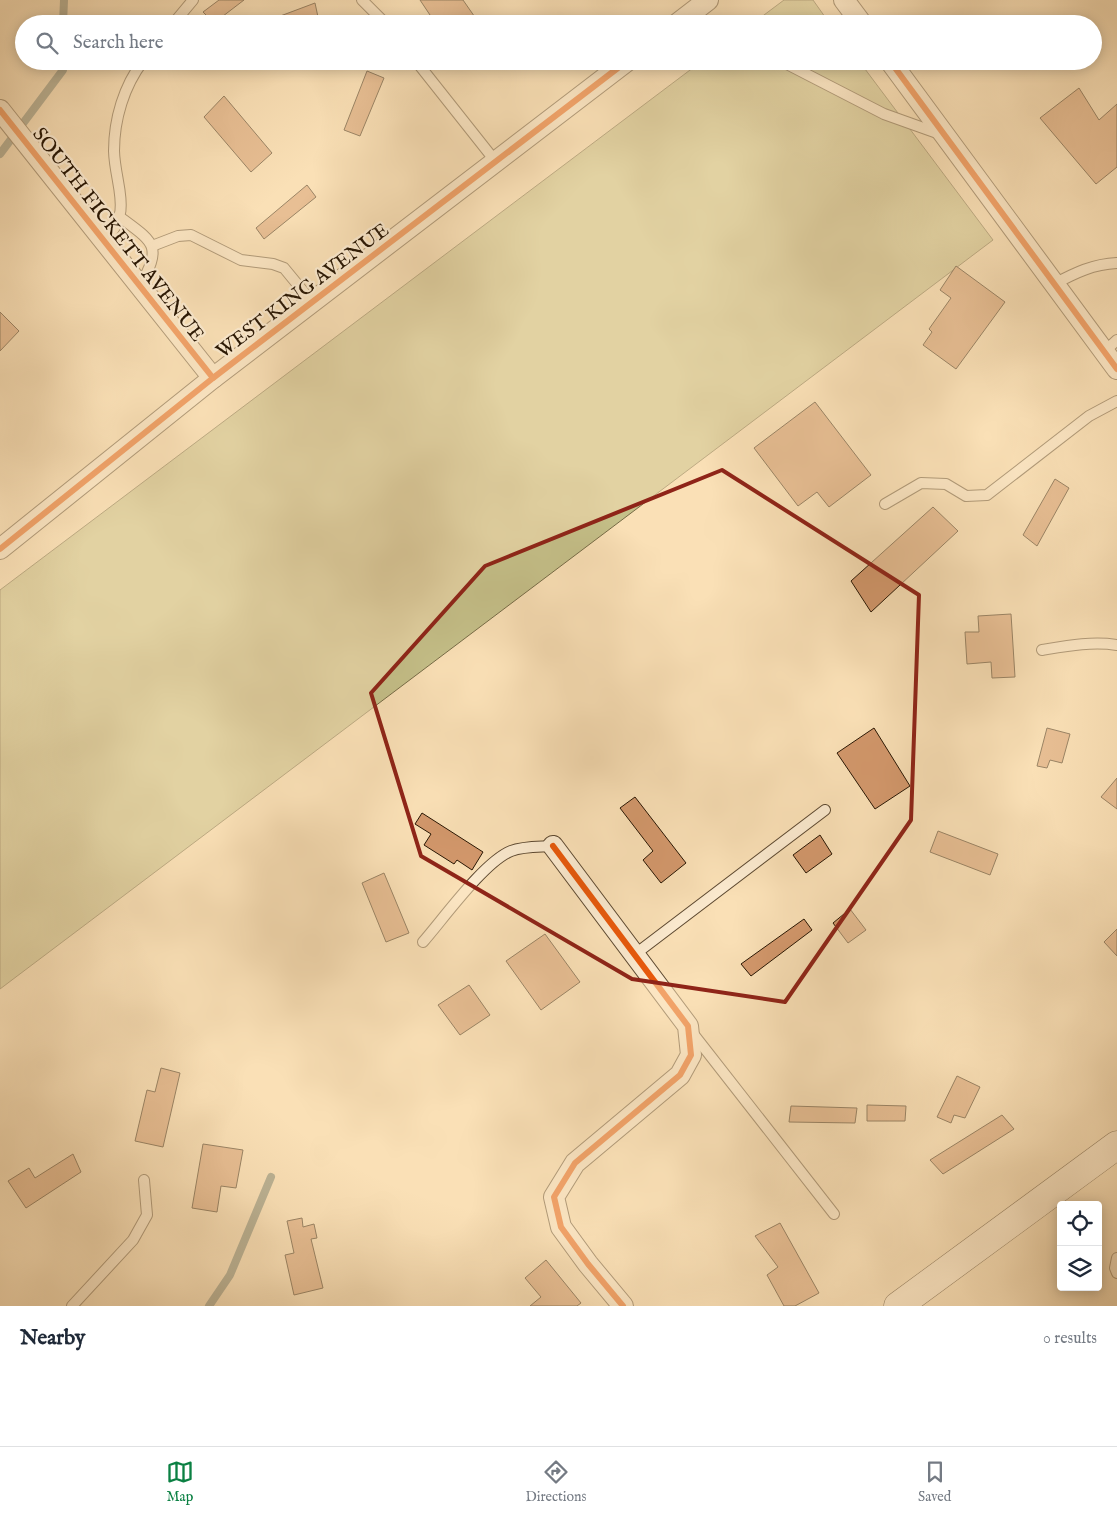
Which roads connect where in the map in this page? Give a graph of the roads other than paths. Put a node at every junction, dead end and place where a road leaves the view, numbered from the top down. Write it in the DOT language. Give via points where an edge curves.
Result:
graph roads {
  1 [pos="193,0"];
  2 [pos="362,0"];
  3 [pos="708,0"];
  4 [pos="844,0"];
  5 [pos="180,15"];
  6 [pos="377,15"];
  7 [pos="688,15"];
  8 [pos="855,15"];
  9 [pos="136,70"];
  10 [pos="423,70"];
  11 [pos="615,70"];
  12 [pos="798,70"];
  13 [pos="897,70"];
  14 [pos="0,110"];
  15 [pos="944,135"];
  16 [pos="496,162"];
  17 [pos="120,218"];
  18 [pos="104,241"];
  19 [pos="152,246"];
  20 [pos="1117,263"];
  21 [pos="1054,284"];
  22 [pos="140,286"];
  23 [pos="312,302"];
  24 [pos="1110,346"];
  25 [pos="1117,369"];
  26 [pos="213,378"];
  27 [pos="1117,401"];
  28 [pos="886,504"];
  29 [pos="0,549"];
  30 [pos="1117,645"];
  31 [pos="1042,650"];
  32 [pos="825,810"];
  33 [pos="553,846"];
  34 [pos="423,942"];
  35 [pos="634,955"];
  36 [pos="688,1026"];
  37 [pos="1115,1150"];
  38 [pos="144,1180"];
  39 [pos="834,1214"];
  40 [pos="1117,1258"];
  41 [pos="1117,1273"];
  42 [pos="72,1306"];
  43 [pos="623,1306"];
  44 [pos="898,1306"];
  1 -- 5 [label="lane"];
  2 -- 6 [label="lane"];
  3 -- 7 [label="street"];
  4 -- 8 [label="street"];
  9 -- 17 [label="lane" via="119,107 114,151"];
  10 -- 16 [label="lane"];
  11 -- 16 [label="street, WEST KING AVENUE"];
  12 -- 15 [label="lane" via="884,114"];
  13 -- 15 [label="street"];
  14 -- 18 [label="street, SOUTH FICKETT AVENUE"];
  15 -- 21 [label="street"];
  16 -- 23 [label="street, WEST KING AVENUE"];
  17 -- 18 [label="lane" via="114,232"];
  17 -- 19 [label="lane" via="141,232"];
  18 -- 22 [label="street, SOUTH FICKETT AVENUE"];
  19 -- 22 [label="lane" via="151,266"];
  19 -- 23 [label="lane" via="178,236 191,235 241,260 284,268"];
  20 -- 21 [label="lane" via="1076,272"];
  21 -- 24 [label="street"];
  22 -- 26 [label="street, SOUTH FICKETT AVENUE"];
  23 -- 26 [label="street, WEST KING AVENUE"];
  24 -- 25 [label="street"];
  26 -- 29 [label="street, WEST KING AVENUE"];
  27 -- 28 [label="lane" via="1089,416 987,495 966,496 946,484 920,483"];
  30 -- 31 [label="lane" via="1074,645"];
  32 -- 35 [label="lane"];
  33 -- 34 [label="lane" via="509,852 486,869"];
  33 -- 35 [label="street"];
  35 -- 36 [label="street"];
  36 -- 39 [label="lane"];
  36 -- 43 [label="street" via="691,1055 680,1075 575,1162 554,1196 561,1227"];
  37 -- 44 [label="street"];
  38 -- 42 [label="lane" via="146,1215 133,1240"];
  40 -- 41 [label="lane"];
}
